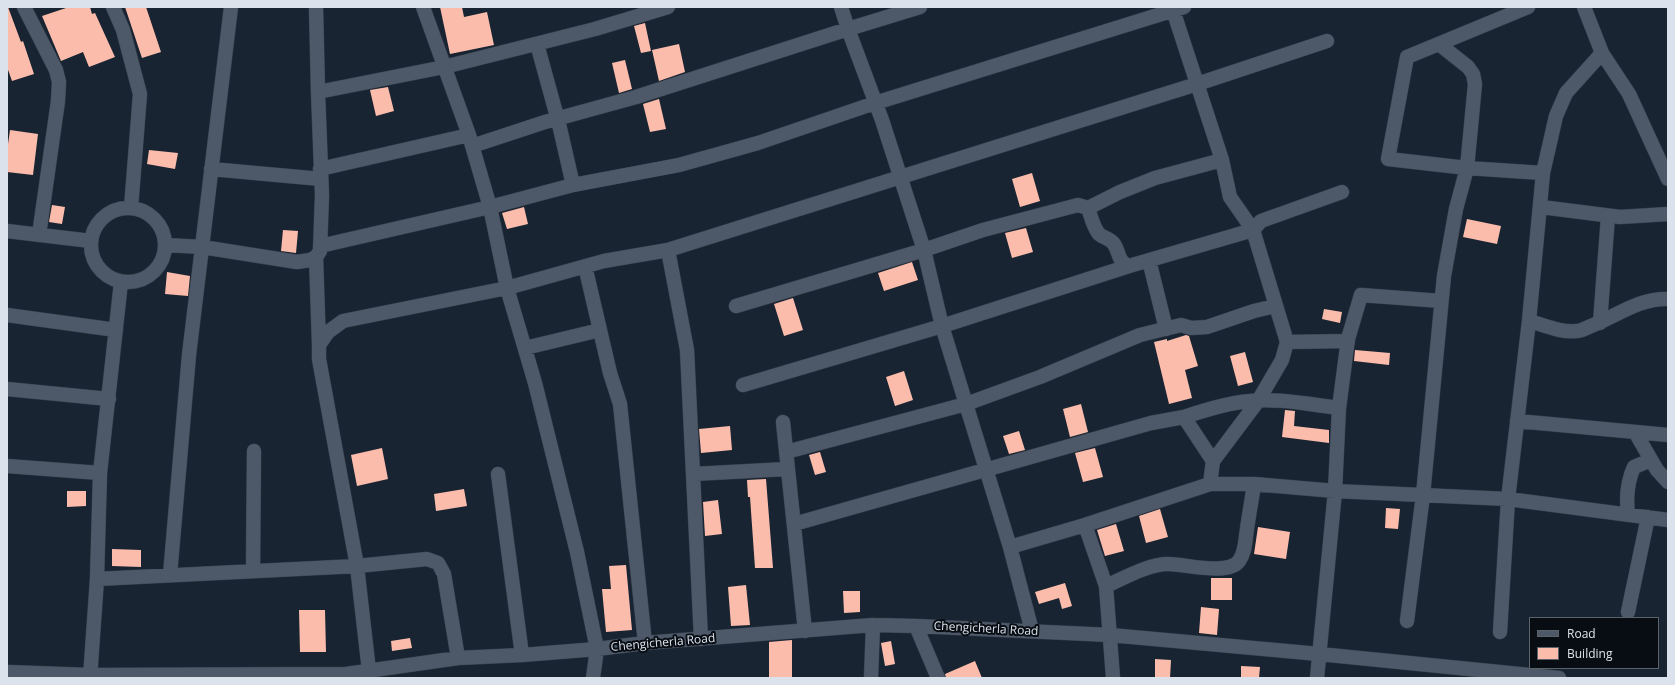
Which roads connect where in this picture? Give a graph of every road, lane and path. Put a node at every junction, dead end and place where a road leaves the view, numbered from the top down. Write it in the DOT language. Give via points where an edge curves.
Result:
graph roads {
  1 [pos="24,7"];
  2 [pos="113,7"];
  3 [pos="231,7"];
  4 [pos="316,7"];
  5 [pos="423,7"];
  6 [pos="668,7"];
  7 [pos="841,7"];
  8 [pos="920,7"];
  9 [pos="1528,7"];
  10 [pos="1584,7"];
  11 [pos="1177,8"];
  12 [pos="848,29"];
  13 [pos="1327,41"];
  14 [pos="538,44"];
  15 [pos="1439,44"];
  16 [pos="1602,53"];
  17 [pos="444,67"];
  18 [pos="1197,84"];
  19 [pos="318,92"];
  20 [pos="875,103"];
  21 [pos="558,119"];
  22 [pos="470,140"];
  23 [pos="1222,160"];
  24 [pos="1467,168"];
  25 [pos="211,169"];
  26 [pos="1543,173"];
  27 [pos="321,174"];
  28 [pos="1667,174"];
  29 [pos="900,177"];
  30 [pos="573,185"];
  31 [pos="1342,192"];
  32 [pos="490,207"];
  33 [pos="1540,207"];
  34 [pos="131,208"];
  35 [pos="1088,208"];
  36 [pos="1668,214"];
  37 [pos="1608,216"];
  38 [pos="1253,230"];
  39 [pos="7,231"];
  40 [pos="39,235"];
  41 [pos="91,241"];
  42 [pos="166,245"];
  43 [pos="202,247"];
  44 [pos="668,250"];
  45 [pos="924,250"];
  46 [pos="318,251"];
  47 [pos="1149,260"];
  48 [pos="585,266"];
  49 [pos="1129,266"];
  50 [pos="121,282"];
  51 [pos="507,288"];
  52 [pos="1668,299"];
  53 [pos="1441,301"];
  54 [pos="736,306"];
  55 [pos="1275,306"];
  56 [pos="7,315"];
  57 [pos="1529,321"];
  58 [pos="1600,322"];
  59 [pos="942,326"];
  60 [pos="1166,329"];
  61 [pos="116,330"];
  62 [pos="600,330"];
  63 [pos="1348,341"];
  64 [pos="1287,342"];
  65 [pos="319,345"];
  66 [pos="525,348"];
  67 [pos="743,385"];
  68 [pos="7,389"];
  69 [pos="109,399"];
  70 [pos="1258,401"];
  71 [pos="966,404"];
  72 [pos="1339,408"];
  73 [pos="1184,417"];
  74 [pos="1517,420"];
  75 [pos="783,422"];
  76 [pos="1635,432"];
  77 [pos="1668,435"];
  78 [pos="254,451"];
  79 [pos="786,452"];
  80 [pos="1651,460"];
  81 [pos="1212,461"];
  82 [pos="7,466"];
  83 [pos="787,469"];
  84 [pos="987,470"];
  85 [pos="100,473"];
  86 [pos="498,474"];
  87 [pos="693,474"];
  88 [pos="1668,482"];
  89 [pos="1210,484"];
  90 [pos="1254,484"];
  91 [pos="1335,491"];
  92 [pos="1422,495"];
  93 [pos="1508,499"];
  94 [pos="1628,515"];
  95 [pos="1648,517"];
  96 [pos="1668,520"];
  97 [pos="794,524"];
  98 [pos="1085,525"];
  99 [pos="1010,547"];
  100 [pos="358,566"];
  101 [pos="253,571"];
  102 [pos="170,575"];
  103 [pos="97,579"];
  104 [pos="1106,586"];
  105 [pos="1628,612"];
  106 [pos="1408,621"];
  107 [pos="873,625"];
  108 [pos="916,626"];
  109 [pos="1032,631"];
  110 [pos="805,632"];
  111 [pos="1500,632"];
  112 [pos="1110,635"];
  113 [pos="701,639"];
  114 [pos="645,643"];
  115 [pos="597,649"];
  116 [pos="1319,654"];
  117 [pos="522,655"];
  118 [pos="458,658"];
  119 [pos="369,671"];
  120 [pos="7,672"];
  121 [pos="90,676"];
  122 [pos="346,676"];
  123 [pos="593,678"];
  124 [pos="871,678"];
  125 [pos="938,678"];
  126 [pos="1113,678"];
  127 [pos="1317,678"];
  128 [pos="1559,678"];
  1 -- 40 [label="street" via="56,70 59,82"];
  2 -- 34 [label="street" via="123,30 140,94"];
  3 -- 25 [label="street"];
  4 -- 19 [label="street"];
  5 -- 17 [label="street"];
  6 -- 14 [label="street"];
  7 -- 12 [label="street"];
  8 -- 12 [label="street"];
  9 -- 15 [label="street"];
  10 -- 16 [label="street"];
  11 -- 18 [label="street"];
  11 -- 20 [label="street"];
  12 -- 20 [label="street"];
  12 -- 21 [label="street" via="636,97"];
  13 -- 18 [label="street"];
  14 -- 17 [label="street"];
  14 -- 21 [label="street"];
  15 -- 24 [label="street" via="1473,74 1475,84"];
  15 -- 24 [label="street" via="1407,57 1388,159"];
  16 -- 26 [label="street" via="1566,93 1556,116"];
  16 -- 28 [label="street" via="1629,94"];
  17 -- 19 [label="street"];
  17 -- 22 [label="street"];
  18 -- 23 [label="street"];
  18 -- 29 [label="street"];
  19 -- 27 [label="street"];
  20 -- 29 [label="street"];
  20 -- 30 [label="street" via="758,143 679,165"];
  21 -- 22 [label="street"];
  21 -- 30 [label="street"];
  22 -- 27 [label="street"];
  22 -- 32 [label="street"];
  23 -- 35 [label="street" via="1155,178"];
  23 -- 38 [label="street" via="1230,197"];
  24 -- 26 [label="street"];
  24 -- 53 [label="street" via="1452,228"];
  25 -- 27 [label="street"];
  25 -- 43 [label="street"];
  26 -- 33 [label="street"];
  27 -- 46 [label="street" via="322,208"];
  29 -- 44 [label="street"];
  29 -- 45 [label="street"];
  30 -- 32 [label="street"];
  31 -- 38 [label="street" via="1261,221"];
  32 -- 46 [label="street"];
  32 -- 51 [label="street"];
  33 -- 37 [label="street"];
  33 -- 57 [label="street"];
  34 -- 41 [label="street" via="115,210 105,215 95,227"];
  34 -- 42 [label="street" via="146,211 154,218 161,226"];
  35 -- 45 [label="street" via="1078,205 983,230"];
  35 -- 49 [label="street" via="1099,234 1113,242 1119,259"];
  36 -- 37 [label="street"];
  37 -- 58 [label="street"];
  38 -- 47 [label="street"];
  38 -- 55 [label="street"];
  39 -- 40 [label="street"];
  40 -- 41 [label="street"];
  41 -- 50 [label="street" via="91,253 95,263 102,272"];
  42 -- 43 [label="street"];
  42 -- 50 [label="street" via="160,266 152,274 143,280"];
  43 -- 46 [label="street" via="297,262 310,260"];
  43 -- 102 [label="street" via="189,355"];
  44 -- 48 [label="street"];
  44 -- 87 [label="street" via="687,350"];
  45 -- 54 [label="street"];
  45 -- 59 [label="street"];
  46 -- 65 [label="street"];
  47 -- 49 [label="street"];
  47 -- 60 [label="street"];
  48 -- 51 [label="street"];
  48 -- 62 [label="street"];
  49 -- 59 [label="street"];
  50 -- 61 [label="street"];
  51 -- 65 [label="street" via="343,321 328,332"];
  51 -- 66 [label="street"];
  52 -- 58 [label="street" via="1654,298"];
  53 -- 63 [label="street" via="1361,295"];
  53 -- 92 [label="street"];
  55 -- 60 [label="street" via="1207,327 1191,328 1181,325"];
  55 -- 64 [label="street"];
  56 -- 61 [label="street"];
  57 -- 58 [label="street" via="1563,331 1577,331"];
  57 -- 74 [label="street"];
  59 -- 67 [label="street"];
  59 -- 71 [label="street"];
  60 -- 71 [label="street" via="1140,335 1040,378"];
  61 -- 69 [label="street"];
  62 -- 66 [label="street"];
  62 -- 114 [label="street" via="620,404"];
  63 -- 64 [label="street"];
  63 -- 72 [label="street"];
  64 -- 70 [label="street" via="1282,360"];
  65 -- 100 [label="street" via="319,359"];
  66 -- 115 [label="street" via="577,552"];
  68 -- 69 [label="street"];
  69 -- 85 [label="street"];
  70 -- 72 [label="street" via="1283,400"];
  70 -- 73 [label="street" via="1222,406"];
  70 -- 81 [label="street"];
  71 -- 79 [label="street"];
  71 -- 84 [label="street"];
  72 -- 91 [label="street"];
  73 -- 81 [label="street"];
  73 -- 84 [label="street" via="1146,424"];
  74 -- 76 [label="street"];
  74 -- 93 [label="street"];
  75 -- 79 [label="street"];
  76 -- 77 [label="street"];
  76 -- 80 [label="street"];
  78 -- 101 [label="street"];
  79 -- 83 [label="street"];
  80 -- 88 [label="street"];
  80 -- 94 [label="street" via="1634,467 1629,478"];
  81 -- 89 [label="street"];
  82 -- 85 [label="street"];
  83 -- 87 [label="street"];
  83 -- 97 [label="street"];
  84 -- 97 [label="street"];
  84 -- 99 [label="street"];
  85 -- 103 [label="street"];
  86 -- 117 [label="street"];
  87 -- 113 [label="street"];
  89 -- 90 [label="street"];
  89 -- 98 [label="street"];
  90 -- 91 [label="street"];
  90 -- 104 [label="street" via="1244,552 1238,562 1229,567 1214,568 1155,565"];
  91 -- 92 [label="street"];
  91 -- 116 [label="street"];
  92 -- 93 [label="street"];
  92 -- 106 [label="street"];
  93 -- 94 [label="street"];
  93 -- 111 [label="street"];
  94 -- 95 [label="street"];
  95 -- 96 [label="street"];
  95 -- 105 [label="street"];
  97 -- 110 [label="street"];
  98 -- 99 [label="street"];
  98 -- 104 [label="street"];
  99 -- 109 [label="street"];
  100 -- 101 [label="street"];
  100 -- 118 [label="street" via="426,559 438,563 444,574"];
  100 -- 119 [label="street"];
  101 -- 102 [label="street"];
  102 -- 103 [label="street"];
  103 -- 121 [label="street"];
  104 -- 112 [label="street"];
  107 -- 108 [label="street, Chengicherla Road"];
  107 -- 110 [label="street, Chengicherla Road"];
  107 -- 124 [label="street"];
  108 -- 109 [label="street, Chengicherla Road"];
  108 -- 125 [label="street"];
  109 -- 112 [label="street, Chengicherla Road"];
  110 -- 113 [label="street, Chengicherla Road"];
  112 -- 116 [label="street, Chengicherla Road"];
  112 -- 126 [label="street"];
  113 -- 114 [label="street, Chengicherla Road"];
  114 -- 115 [label="street, Chengicherla Road"];
  115 -- 117 [label="street, Chengicherla Road"];
  115 -- 123 [label="street"];
  116 -- 127 [label="street"];
  116 -- 128 [label="street, Chengicherla Road"];
  117 -- 118 [label="street, Chengicherla Road"];
  118 -- 119 [label="street, Chengicherla Road"];
  119 -- 122 [label="street, Chengicherla Road"];
  120 -- 121 [label="street, Chengicherla Road"];
  121 -- 122 [label="street, Chengicherla Road"];
}
